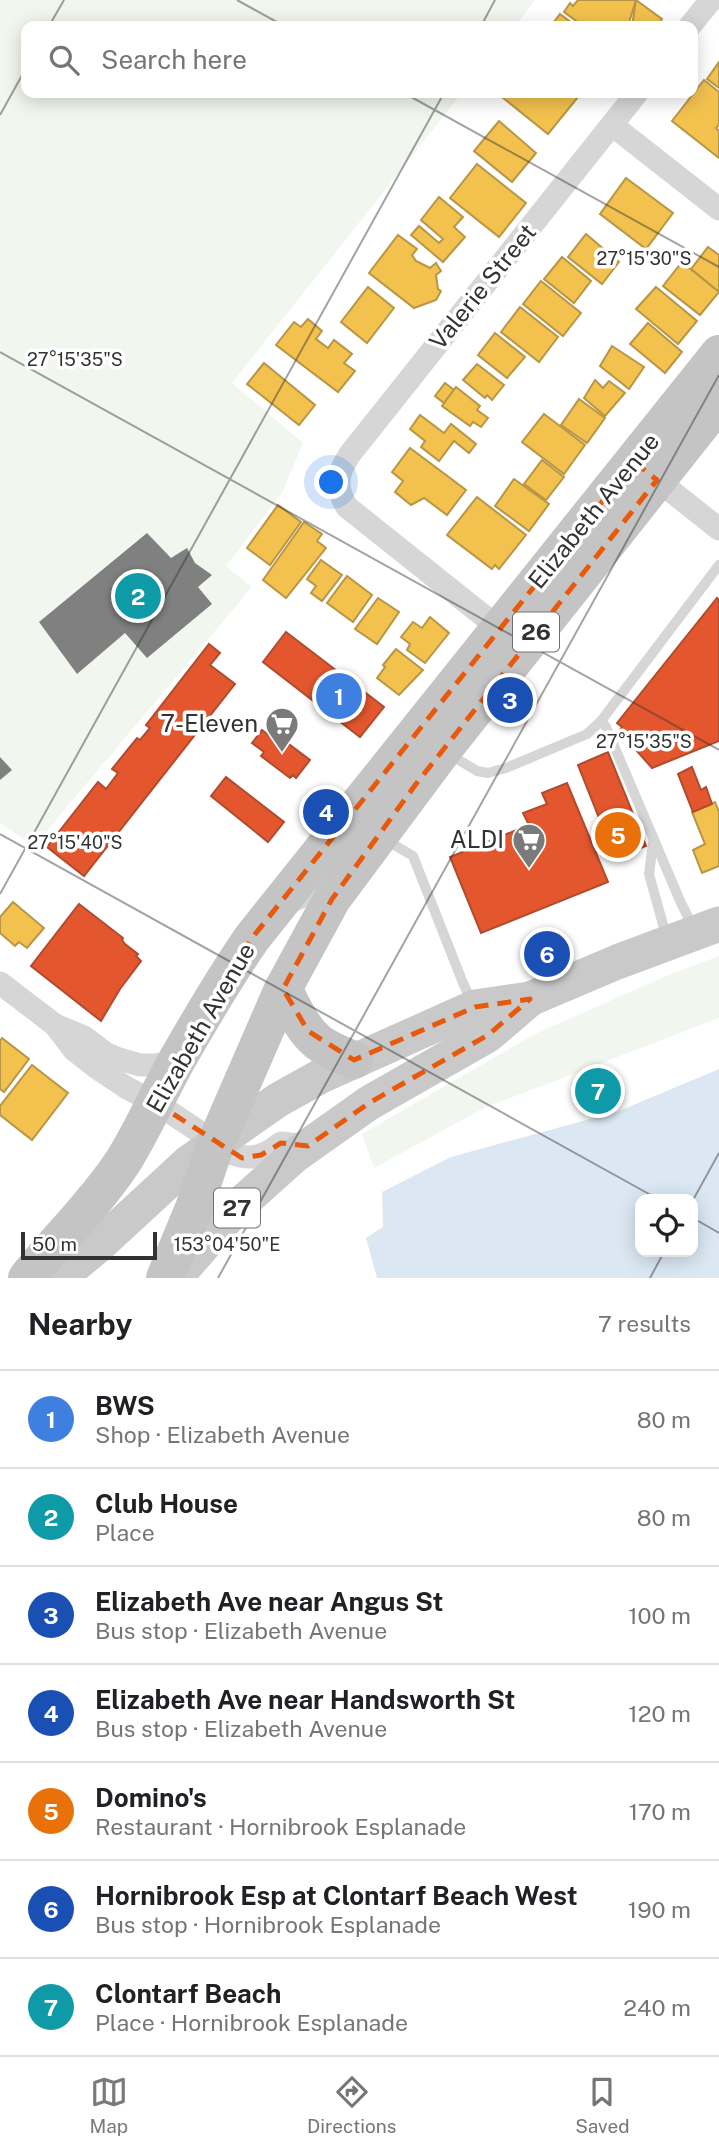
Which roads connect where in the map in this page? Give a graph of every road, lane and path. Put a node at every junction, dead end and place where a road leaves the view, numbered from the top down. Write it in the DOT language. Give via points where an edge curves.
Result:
graph roads {
  1 [pos="711,0"];
  2 [pos="694,21"];
  3 [pos="633,98"];
  4 [pos="612,125"];
  5 [pos="719,209"];
  6 [pos="719,354"];
  7 [pos="719,402"];
  8 [pos="645,471"];
  9 [pos="719,529"];
  10 [pos="719,565"];
  11 [pos="500,629"];
  12 [pos="601,721"];
  13 [pos="443,750"];
  14 [pos="379,836"];
  15 [pos="653,840"];
  16 [pos="337,876"];
  17 [pos="276,906"];
  18 [pos="694,933"];
  19 [pos="0,983"];
  20 [pos="283,989"];
  21 [pos="530,999"];
  22 [pos="475,1007"];
  23 [pos="55,1025"];
  24 [pos="177,1060"];
  25 [pos="354,1060"];
  26 [pos="156,1103"];
  27 [pos="216,1143"];
  28 [pos="308,1146"];
  29 [pos="27,1278"];
  30 [pos="60,1278"];
  31 [pos="165,1278"];
  32 [pos="175,1278"];
  1 -- 2 [label="street"];
  3 -- 4 [label="street, Valerie Street"];
  4 -- 5 [label="street"];
  4 -- 11 [label="street, Valerie Street" via="350,454 339,474 342,499 356,515"];
  6 -- 8 [label="highway, Elizabeth Avenue / 26"];
  7 -- 8 [label="highway, Elizabeth Avenue / 26"];
  8 -- 9 [label="street"];
  8 -- 11 [label="highway, Elizabeth Avenue / 26"];
  8 -- 13 [label="highway, Elizabeth Avenue / 26"];
  10 -- 12 [label="lane"];
  11 -- 17 [label="highway, Elizabeth Avenue / 26"];
  12 -- 13 [label="lane" via="587,734 488,773 464,765"];
  12 -- 15 [label="lane"];
  13 -- 14 [label="highway, Elizabeth Avenue / 26"];
  14 -- 16 [label="highway, Elizabeth Avenue / 26"];
  14 -- 22 [label="lane" via="413,856"];
  15 -- 18 [label="lane"];
  15 -- 18 [label="lane" via="649,874"];
  16 -- 17 [label="lane" via="301,906"];
  16 -- 20 [label="highway, Elizabeth Avenue / 26" via="332,899"];
  17 -- 24 [label="highway, Elizabeth Avenue / 26" via="221,985"];
  18 -- 21 [label="main road, 27"];
  19 -- 23 [label="street"];
  20 -- 25 [label="highway" via="318,1042"];
  20 -- 27 [label="highway, Elizabeth Avenue / 26"];
  21 -- 22 [label="main road, 27"];
  21 -- 28 [label="main road, 27" via="488,1035 369,1103"];
  22 -- 25 [label="main road, 27"];
  23 -- 24 [label="street" via="129,1063 157,1065"];
  23 -- 26 [label="street" via="74,1050 97,1068"];
  24 -- 26 [label="highway, Elizabeth Avenue / 26"];
  25 -- 27 [label="main road, 27" via="278,1100"];
  26 -- 27 [label="street"];
  26 -- 29 [label="highway, Elizabeth Avenue / 26" via="107,1184"];
  27 -- 28 [label="street" via="242,1158 252,1158 281,1143"];
  27 -- 30 [label="main road, 27" via="165,1182"];
  27 -- 31 [label="highway, Elizabeth Avenue / 26"];
  28 -- 32 [label="main road, 27" via="234,1210"];
}
